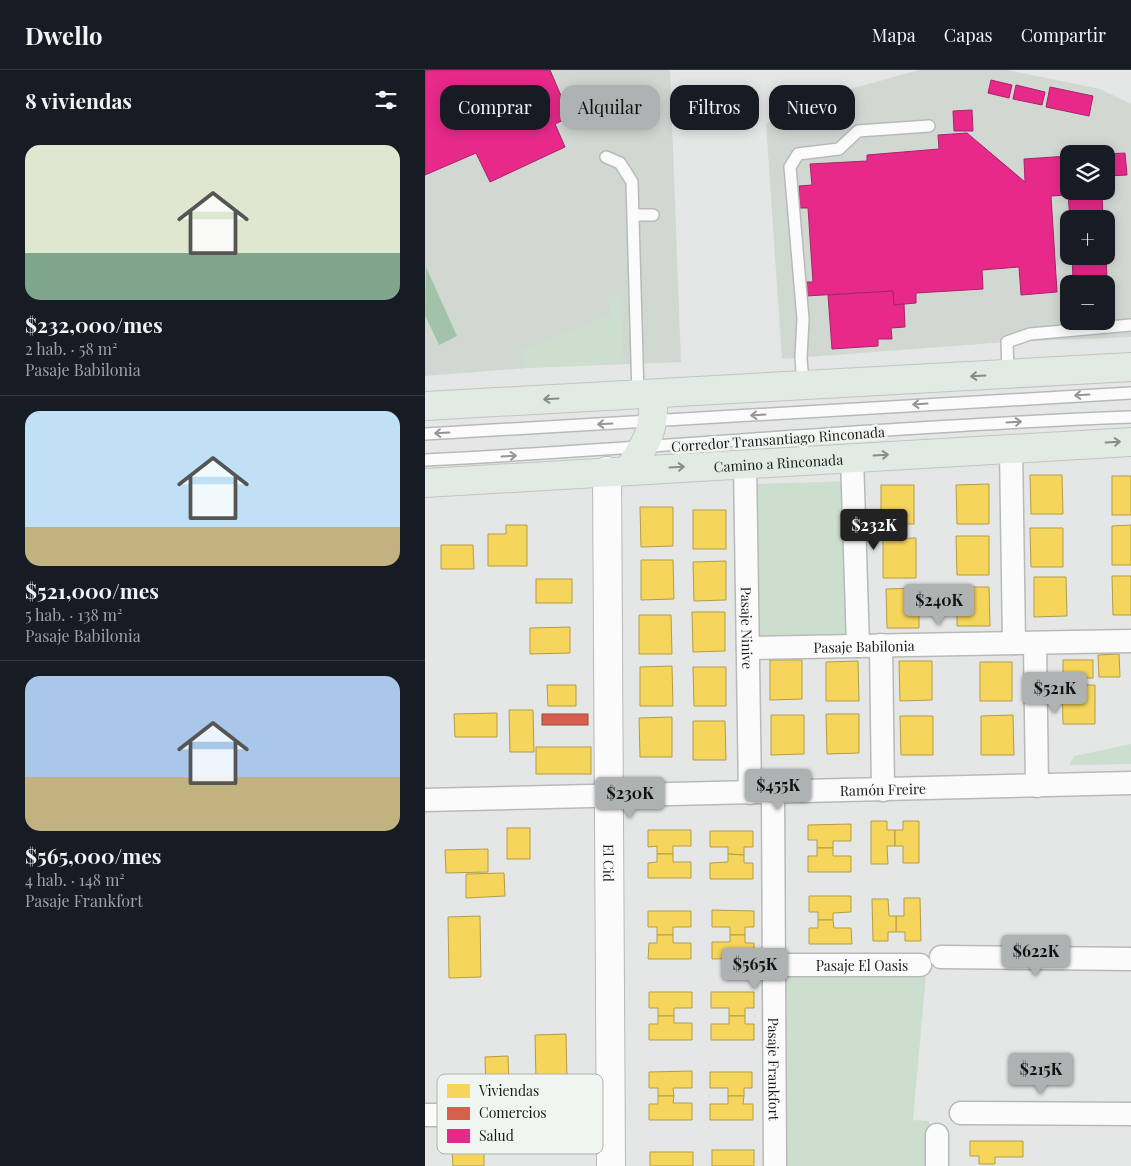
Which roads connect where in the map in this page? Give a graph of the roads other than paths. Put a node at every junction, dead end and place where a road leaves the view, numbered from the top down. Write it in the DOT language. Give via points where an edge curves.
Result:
graph roads {
  1 [pos="929,126"];
  2 [pos="606,157"];
  3 [pos="653,215"];
  4 [pos="634,216"];
  5 [pos="1131,325"];
  6 [pos="1131,367"];
  7 [pos="1008,374"];
  8 [pos="803,385"];
  9 [pos="1131,393"];
  10 [pos="645,394"];
  11 [pos="425,406"];
  12 [pos="1131,417"];
  13 [pos="653,422"];
  14 [pos="425,434"];
  15 [pos="1131,442"];
  16 [pos="644,448"];
  17 [pos="1011,448"];
  18 [pos="852,457"];
  19 [pos="425,460"];
  20 [pos="745,463"];
  21 [pos="618,471"];
  22 [pos="425,484"];
  23 [pos="1131,641"];
  24 [pos="1025,643"];
  25 [pos="858,646"];
  26 [pos="881,646"];
  27 [pos="748,648"];
  28 [pos="1131,784"];
  29 [pos="1037,786"];
  30 [pos="883,790"];
  31 [pos="750,793"];
  32 [pos="773,793"];
  33 [pos="609,795"];
  34 [pos="425,800"];
  35 [pos="941,957"];
  36 [pos="1131,959"];
  37 [pos="773,965"];
  38 [pos="920,965"];
  39 [pos="961,1113"];
  40 [pos="1131,1114"];
  41 [pos="603,1115"];
  42 [pos="611,1115"];
  43 [pos="937,1135"];
  44 [pos="611,1166"];
  45 [pos="775,1166"];
  46 [pos="937,1166"];
  1 -- 8 [label="lane" via="858,131 839,149 797,154 789,167 803,319"];
  2 -- 4 [label="lane" via="619,163 632,182"];
  3 -- 4 [label="lane"];
  4 -- 10 [label="lane"];
  5 -- 7 [label="lane" via="1024,335 1007,342"];
  6 -- 7 [label="main road"];
  7 -- 8 [label="main road, one-way"];
  8 -- 10 [label="main road"];
  9 -- 13 [label="lane, Corredor Transantiago Rinconada, one-way"];
  10 -- 11 [label="main road, one-way"];
  10 -- 13 [label="main road"];
  16 -- 12 [label="lane, Corredor Transantiago Rinconada, one-way" via="1003,422"];
  13 -- 14 [label="lane, Corredor Transantiago Rinconada, one-way"];
  13 -- 16 [label="main road"];
  17 -- 15 [label="main road, Camino a Rinconada, one-way"];
  19 -- 16 [label="lane, Corredor Transantiago Rinconada, one-way"];
  16 -- 21 [label="main road"];
  18 -- 17 [label="main road, Camino a Rinconada, one-way"];
  17 -- 24 [label="street"];
  18 -- 20 [label="main road, Camino a Rinconada"];
  18 -- 25 [label="street"];
  21 -- 20 [label="main road, Camino a Rinconada, one-way"];
  20 -- 27 [label="street, Pasaje Ninive"];
  21 -- 22 [label="main road, Camino a Rinconada"];
  21 -- 33 [label="street, El Cid"];
  23 -- 24 [label="street, Pasaje Babilonia"];
  24 -- 26 [label="street, Pasaje Babilonia"];
  24 -- 29 [label="street"];
  25 -- 26 [label="street, Pasaje Babilonia"];
  25 -- 27 [label="street, Pasaje Babilonia"];
  26 -- 30 [label="street"];
  27 -- 31 [label="street, Pasaje Ninive"];
  28 -- 29 [label="street, Ramón Freire"];
  29 -- 30 [label="street, Ramón Freire"];
  30 -- 32 [label="street, Ramón Freire"];
  31 -- 32 [label="street, Ramón Freire"];
  31 -- 33 [label="street, Ramón Freire"];
  32 -- 37 [label="street, Pasaje Frankfort"];
  33 -- 34 [label="street, Ramón Freire"];
  33 -- 42 [label="street, El Cid"];
  35 -- 36 [label="street"];
  37 -- 38 [label="street, Pasaje El Oasis"];
  37 -- 45 [label="street, Pasaje Frankfort"];
  39 -- 40 [label="street"];
  41 -- 42 [label="street"];
  42 -- 44 [label="street, El Cid"];
  43 -- 46 [label="street"];
}
